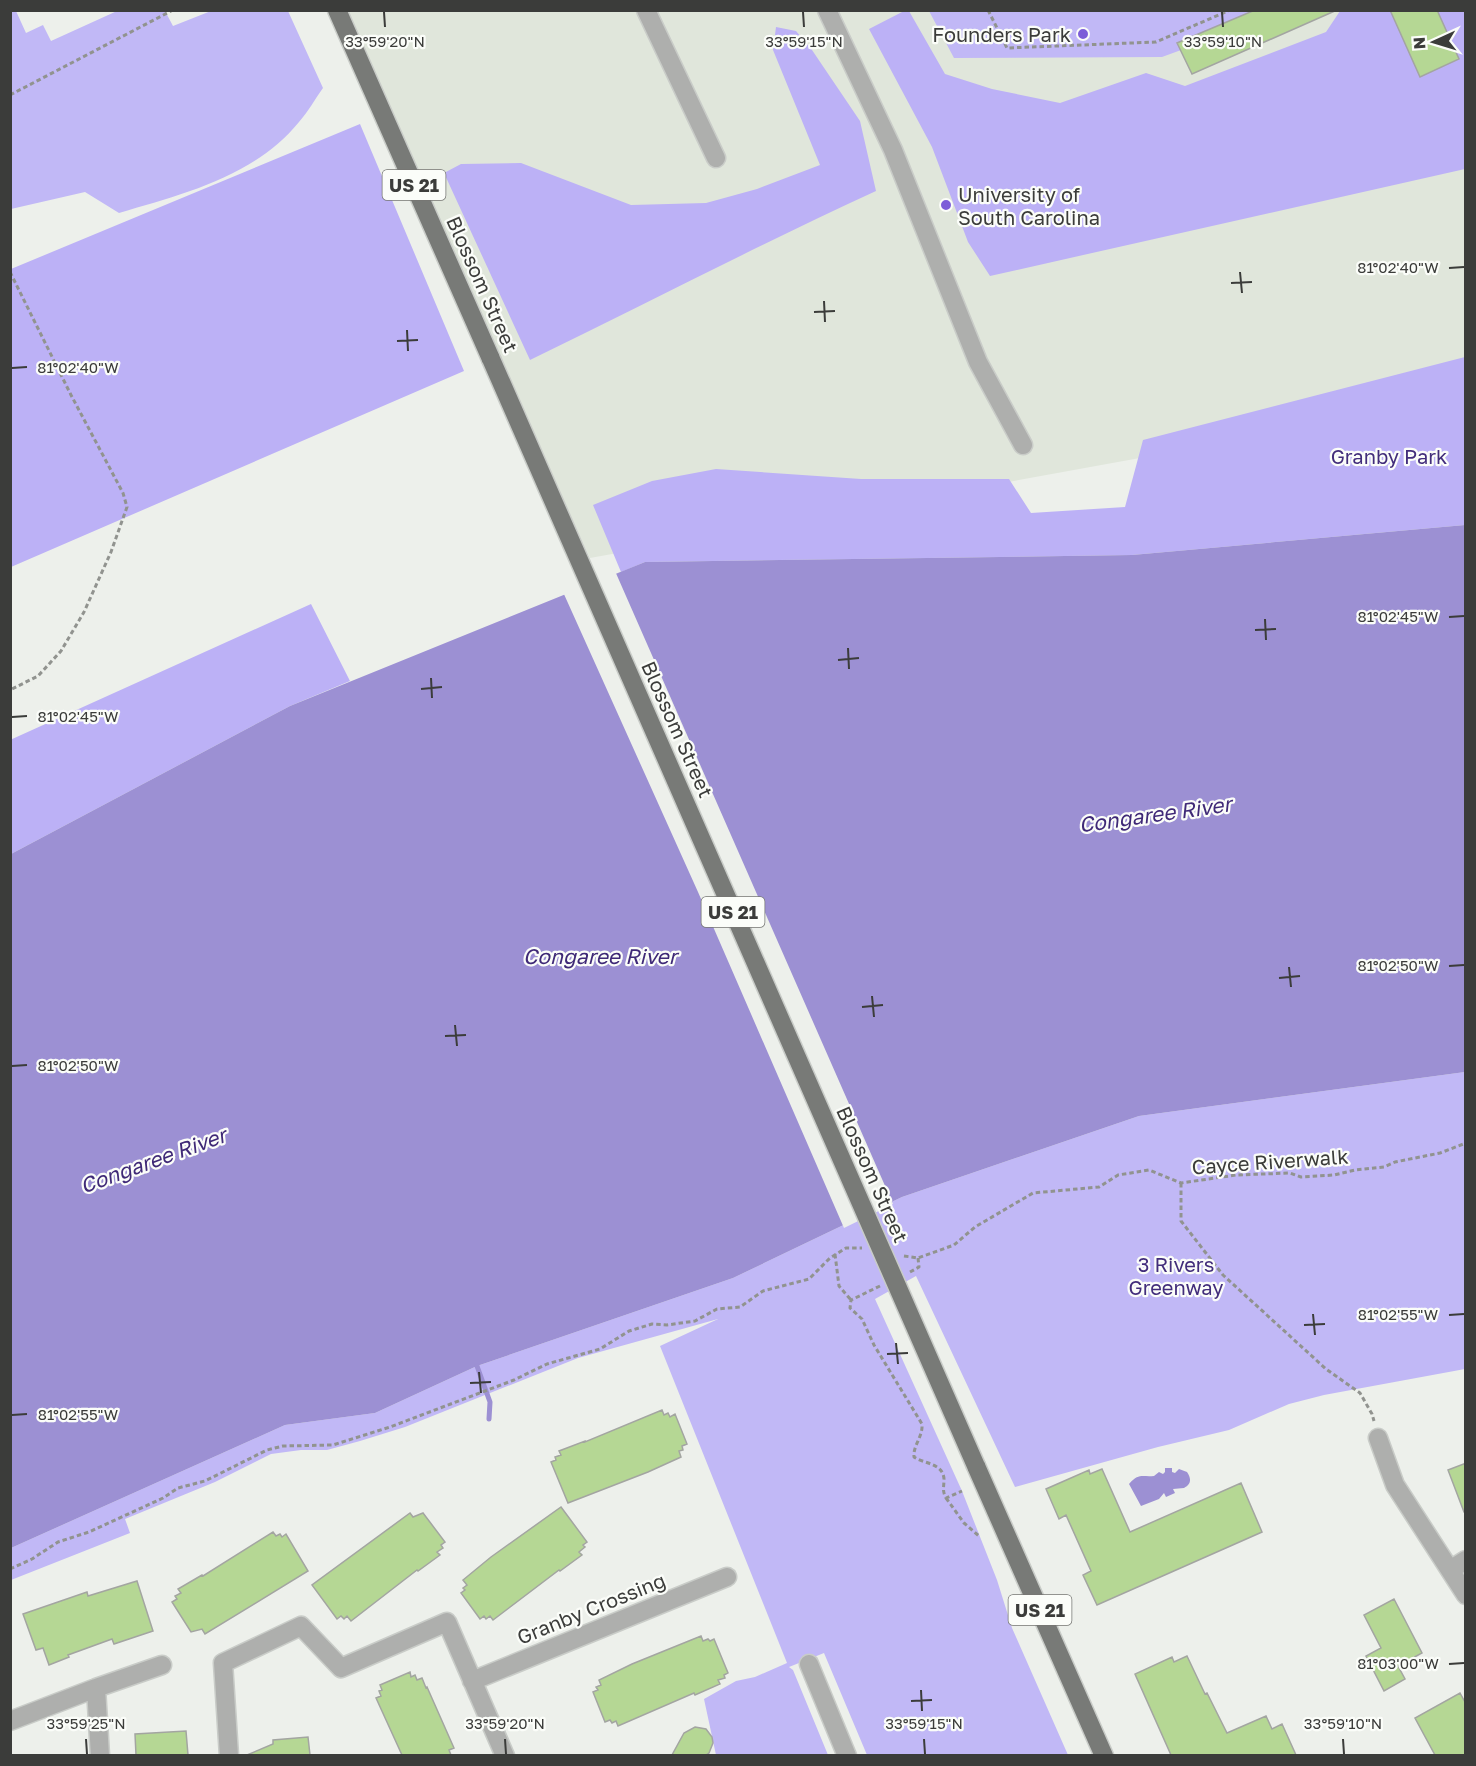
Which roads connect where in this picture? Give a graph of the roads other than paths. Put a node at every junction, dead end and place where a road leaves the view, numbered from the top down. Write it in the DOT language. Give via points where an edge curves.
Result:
graph roads {
  1 [pos="337,10"];
  2 [pos="646,10"];
  3 [pos="835,13"];
  4 [pos="716,158"];
  5 [pos="1023,444"];
  6 [pos="1378,1438"];
  7 [pos="1466,1560"];
  8 [pos="1450,1570"];
  9 [pos="727,1577"];
  10 [pos="1466,1595"];
  11 [pos="809,1664"];
  12 [pos="162,1665"];
  13 [pos="472,1681"];
  14 [pos="96,1688"];
  15 [pos="10,1721"];
  16 [pos="100,1755"];
  17 [pos="229,1755"];
  18 [pos="505,1755"];
  19 [pos="847,1755"];
  20 [pos="1104,1755"];
  1 -- 20 [label="main road, Blossom Street / US 21, bridge"];
  2 -- 4 [label="street"];
  3 -- 5 [label="street" via="978,362"];
  6 -- 8 [label="street" via="1395,1485"];
  7 -- 8 [label="street"];
  8 -- 10 [label="street"];
  9 -- 13 [label="street, Granby Crossing"];
  11 -- 19 [label="street"];
  12 -- 14 [label="street"];
  13 -- 17 [label="street" via="447,1622 341,1668 301,1626 222,1663"];
  13 -- 18 [label="street"];
  14 -- 15 [label="street"];
  14 -- 16 [label="street"];
}
